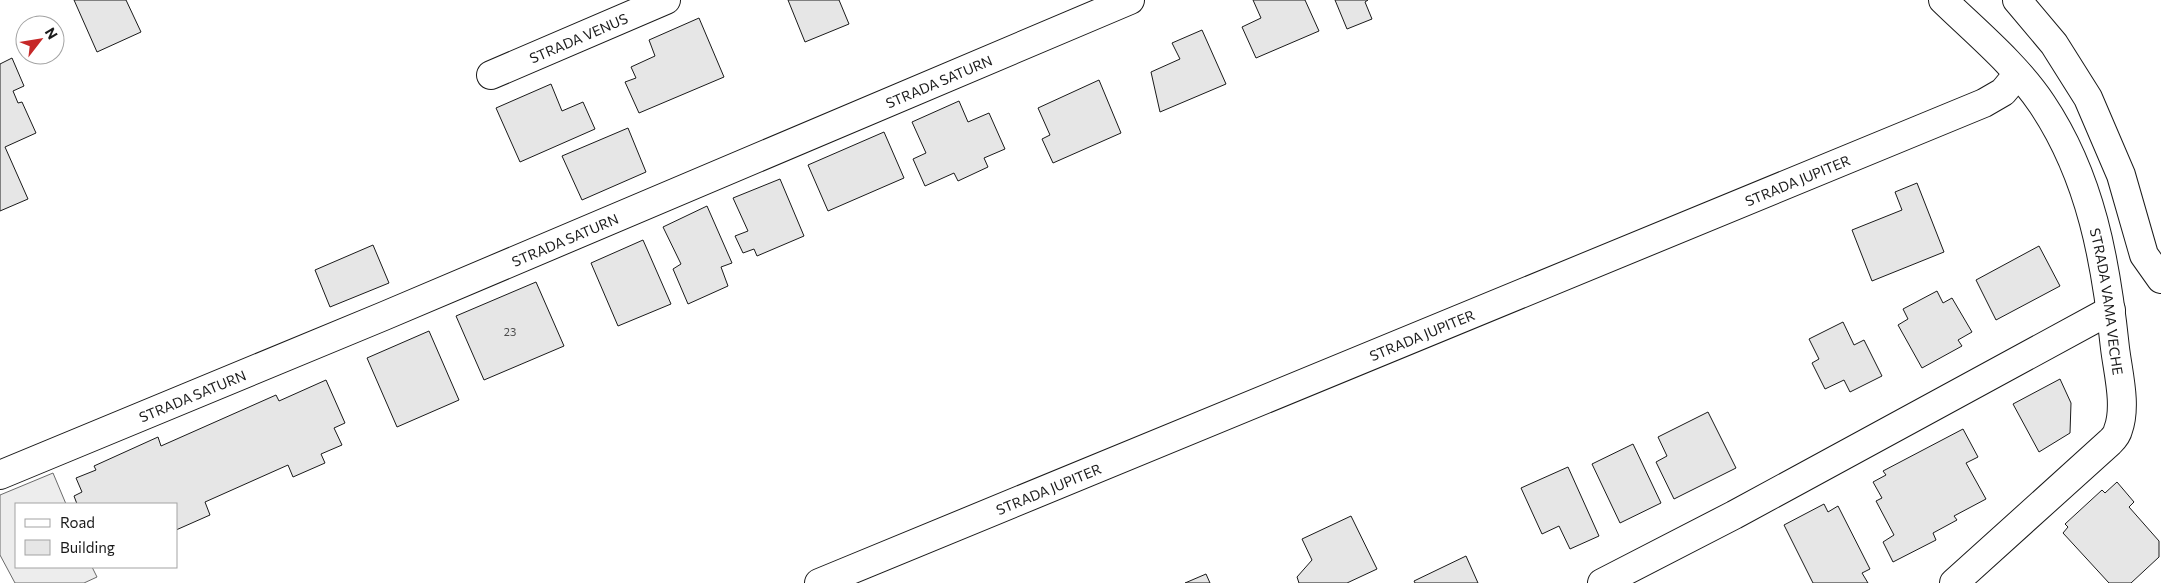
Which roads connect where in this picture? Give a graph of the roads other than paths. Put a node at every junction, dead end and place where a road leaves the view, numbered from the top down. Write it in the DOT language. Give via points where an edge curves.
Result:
graph roads {
  1 [pos="666,0"];
  2 [pos="1130,0"];
  3 [pos="1943,0"];
  4 [pos="2017,0"];
  5 [pos="491,74"];
  6 [pos="2018,74"];
  7 [pos="2161,279"];
  8 [pos="2111,310"];
  9 [pos="0,475"];
  10 [pos="819,583"];
  11 [pos="1602,583"];
  12 [pos="1954,583"];
  1 -- 5 [label="street, STRADA VENUS"];
  2 -- 9 [label="street, STRADA SATURN"];
  3 -- 6 [label="street, STRADA VAMA VECHE"];
  4 -- 7 [label="street" via="2054,44 2088,98 2121,175 2144,255"];
  6 -- 8 [label="street, STRADA VAMA VECHE" via="2064,141 2083,183 2107,274"];
  6 -- 10 [label="street, STRADA JUPITER" via="2003,92 1984,103"];
  8 -- 11 [label="street"];
  8 -- 12 [label="street, STRADA VAMA VECHE" via="2121,400 2118,431 2110,442"];
}
